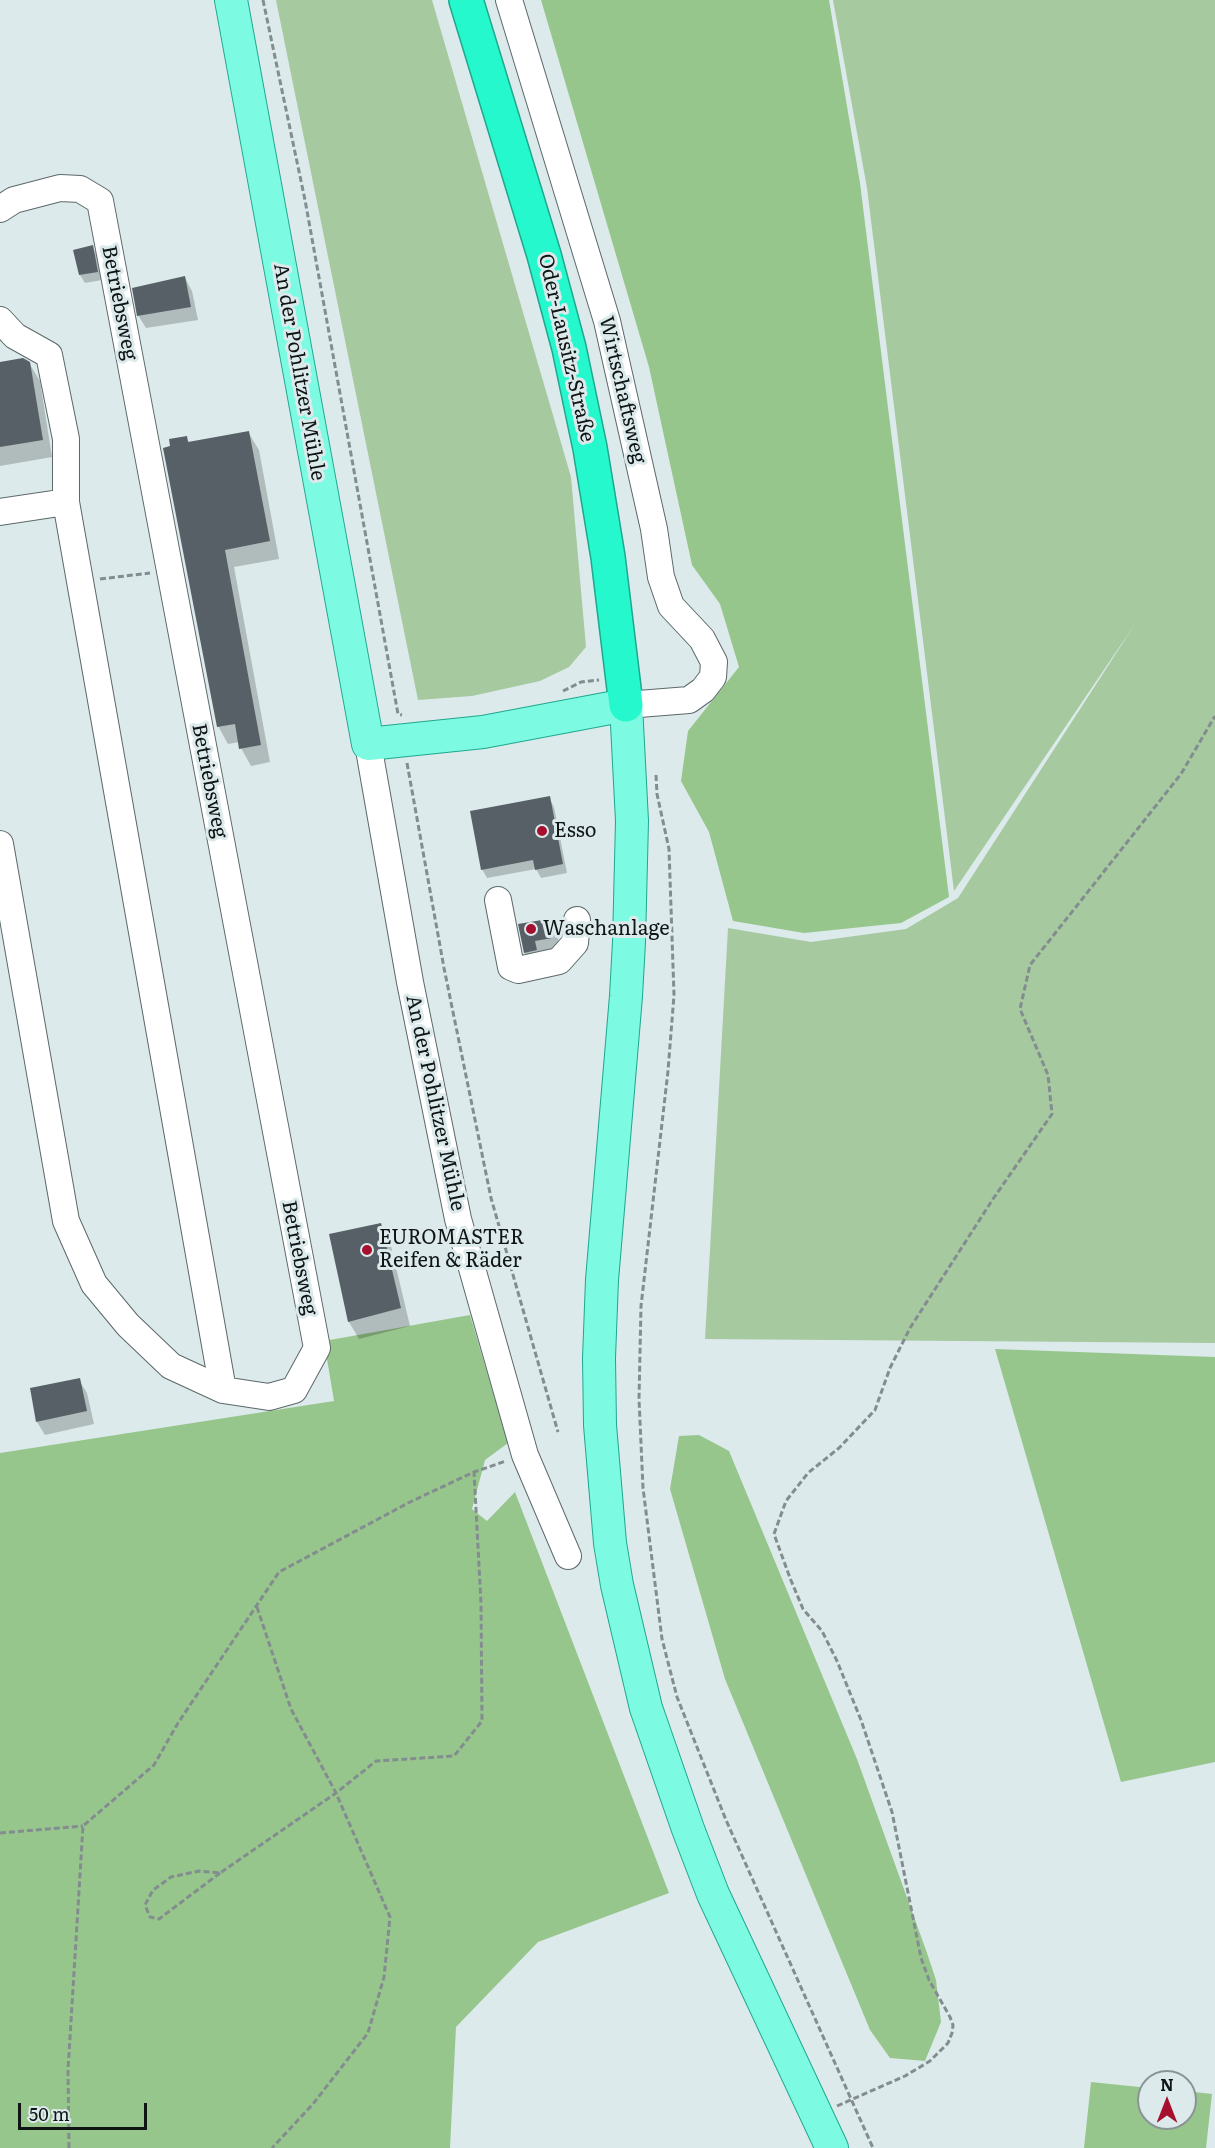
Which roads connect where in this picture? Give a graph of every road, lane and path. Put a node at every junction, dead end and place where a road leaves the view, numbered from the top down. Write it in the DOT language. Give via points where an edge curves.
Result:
graph roads {
  1 [pos="231,0"];
  2 [pos="263,0"];
  3 [pos="466,0"];
  4 [pos="509,0"];
  5 [pos="0,209"];
  6 [pos="0,320"];
  7 [pos="66,502"];
  8 [pos="0,512"];
  9 [pos="169,571"];
  10 [pos="81,582"];
  11 [pos="624,692"];
  12 [pos="556,694"];
  13 [pos="1215,717"];
  14 [pos="403,724"];
  15 [pos="368,744"];
  16 [pos="655,771"];
  17 [pos="0,844"];
  18 [pos="498,900"];
  19 [pos="577,920"];
  20 [pos="223,1389"];
  21 [pos="558,1432"];
  22 [pos="525,1455"];
  23 [pos="474,1472"];
  24 [pos="568,1556"];
  25 [pos="257,1606"];
  26 [pos="336,1793"];
  27 [pos="82,1826"];
  28 [pos="0,1833"];
  29 [pos="220,1874"];
  30 [pos="851,2100"];
  31 [pos="815,2114"];
  32 [pos="69,2148"];
  33 [pos="272,2148"];
  34 [pos="832,2148"];
  35 [pos="873,2148"];
  1 -- 15 [label="main road, An der Pohlitzer Mühle"];
  2 -- 14 [label="path" via="305,200"];
  3 -- 11 [label="highway, Oder-Lausitz-Straße" via="544,255 568,348 608,557"];
  4 -- 11 [label="street, Wirtschaftsweg" via="607,321 654,529 661,578 671,606 702,639 714,662 713,677 689,700"];
  5 -- 9 [label="street, Betriebsweg" via="14,200 60,188 80,189 100,201"];
  6 -- 7 [label="street" via="15,336 49,355 66,439"];
  7 -- 8 [label="street"];
  7 -- 10 [label="street"];
  9 -- 10 [label="path"];
  9 -- 20 [label="street, Betriebsweg" via="316,1348 294,1389 269,1397"];
  10 -- 20 [label="street"];
  11 -- 12 [label="path" via="581,682"];
  11 -- 14 [label="main road" via="483,732"];
  11 -- 31 [label="main road" via="632,821 629,942 599,1358 610,1543 646,1708 688,1829 713,1894"];
  13 -- 30 [label="path" via="1181,774 1030,965 1020,1009 1048,1075 1052,1114 910,1328 875,1410 839,1448 808,1473 786,1501 774,1534 803,1609 822,1631 861,1720 892,1812 921,1958 953,2025 948,2043 930,2061"];
  14 -- 15 [label="main road"];
  14 -- 21 [label="path" via="444,968 491,1198"];
  15 -- 22 [label="street, An der Pohlitzer Mühle" via="410,982 458,1219"];
  16 -- 30 [label="path" via="669,849 674,995 641,1306 639,1399 643,1488 662,1639 677,1697 726,1820"];
  17 -- 20 [label="street, Betriebsweg" via="66,1221 94,1284 128,1325 171,1366"];
  18 -- 19 [label="street" via="511,967 518,969 559,961 575,943"];
  22 -- 23 [label="path"];
  22 -- 24 [label="street, An der Pohlitzer Mühle"];
  23 -- 25 [label="path" via="279,1572"];
  23 -- 26 [label="path" via="482,1721 454,1756 376,1761"];
  25 -- 26 [label="path" via="291,1709"];
  25 -- 27 [label="path" via="154,1765"];
  26 -- 29 [label="path"];
  26 -- 33 [label="path" via="390,1917 384,1977 368,2033 313,2104"];
  27 -- 28 [label="path"];
  27 -- 32 [label="path" via="68,2070"];
  29 -- 29 [label="path" via="159,1919 150,1917 145,1905 153,1890 171,1877 199,1870"];
  30 -- 31 [label="path"];
  30 -- 35 [label="path"];
  31 -- 34 [label="main road"];
}
